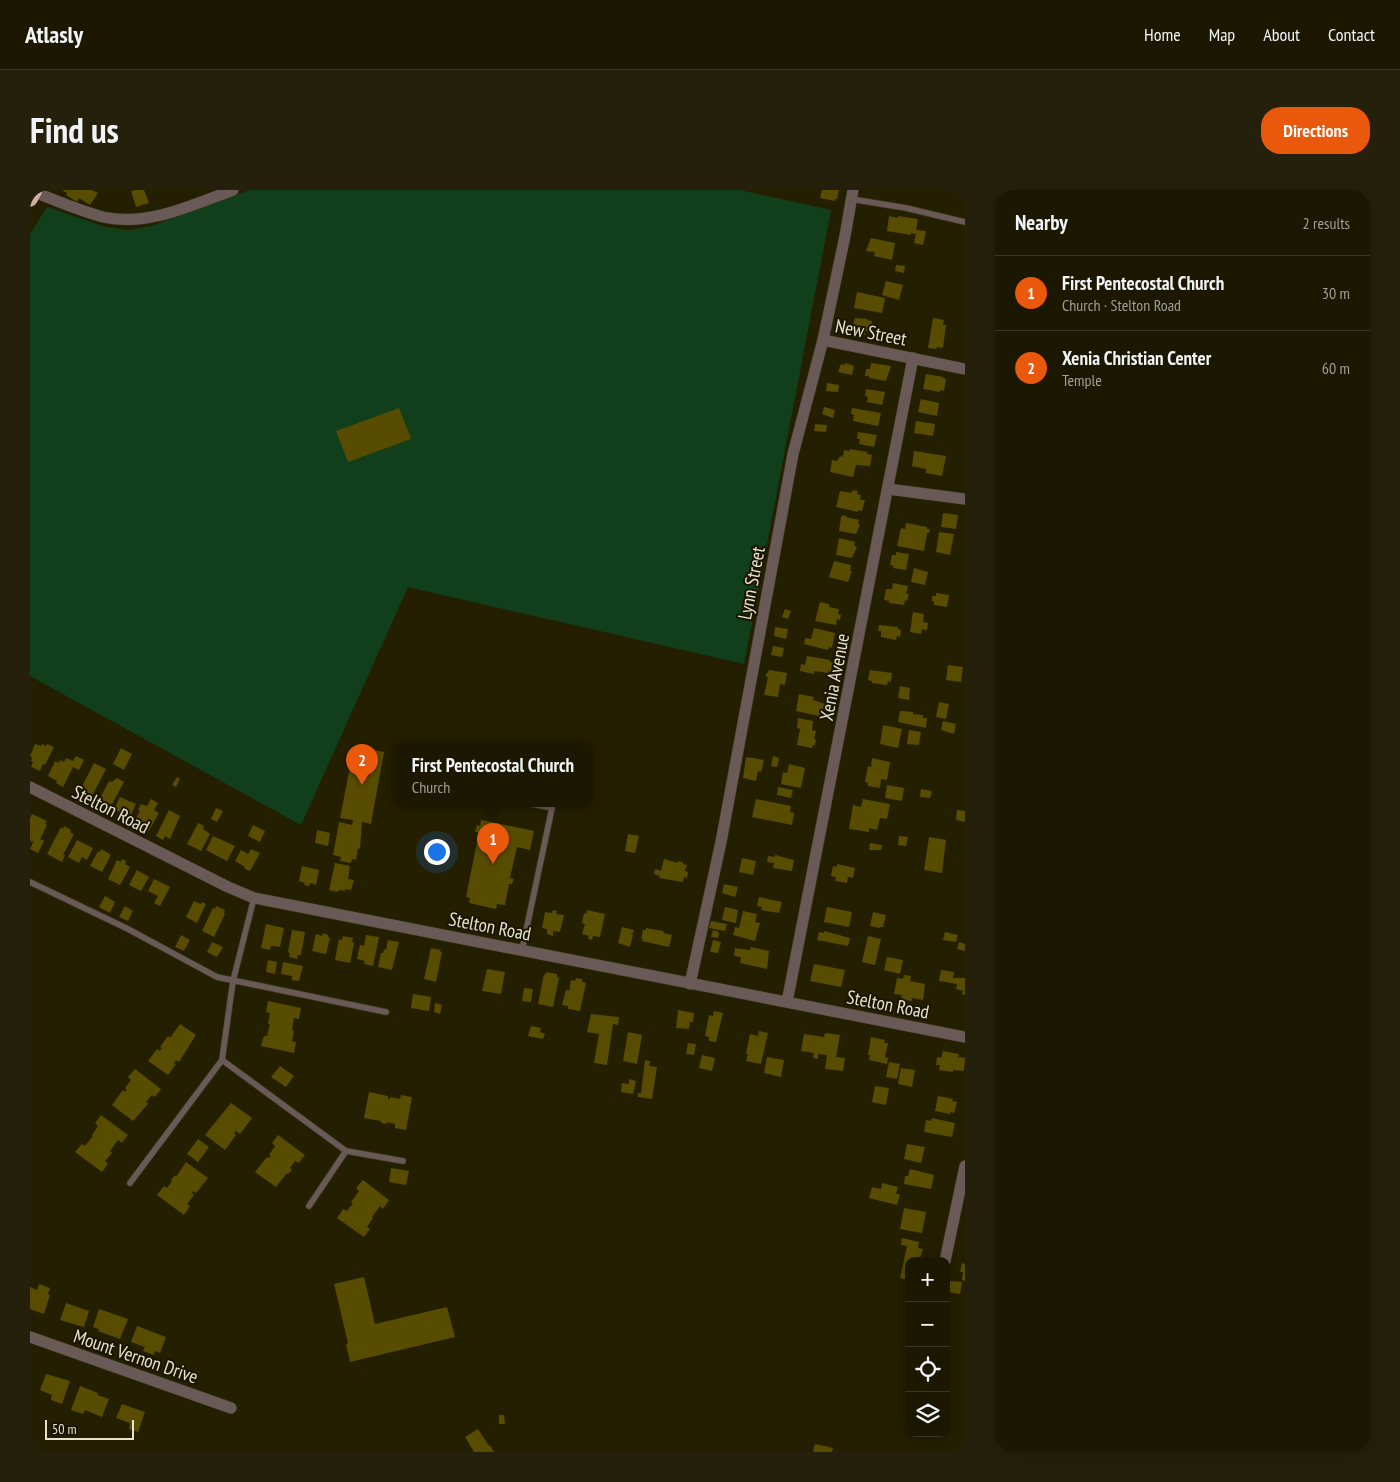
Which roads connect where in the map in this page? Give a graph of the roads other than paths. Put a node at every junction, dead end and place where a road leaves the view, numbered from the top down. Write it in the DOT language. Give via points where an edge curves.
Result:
graph roads {
  1 [pos="233,190"];
  2 [pos="33,193"];
  3 [pos="852,195"];
  4 [pos="965,222"];
  5 [pos="823,340"];
  6 [pos="913,358"];
  7 [pos="965,369"];
  8 [pos="888,489"];
  9 [pos="965,499"];
  10 [pos="30,788"];
  11 [pos="547,807"];
  12 [pos="30,882"];
  13 [pos="254,898"];
  14 [pos="522,950"];
  15 [pos="233,981"];
  16 [pos="690,984"];
  17 [pos="787,1002"];
  18 [pos="386,1012"];
  19 [pos="965,1038"];
  20 [pos="222,1060"];
  21 [pos="346,1151"];
  22 [pos="403,1161"];
  23 [pos="965,1166"];
  24 [pos="130,1183"];
  25 [pos="963,1184"];
  26 [pos="309,1206"];
  27 [pos="946,1257"];
  28 [pos="30,1337"];
  29 [pos="231,1408"];
  1 -- 2 [label="street" via="161,216 132,220 86,212"];
  3 -- 4 [label="lane"];
  3 -- 5 [label="street, Lynn Street"];
  5 -- 6 [label="street, New Street"];
  5 -- 16 [label="street, Lynn Street" via="793,454 721,842"];
  6 -- 7 [label="street, New Street"];
  6 -- 8 [label="street, Xenia Avenue"];
  8 -- 9 [label="street"];
  8 -- 17 [label="street, Xenia Avenue"];
  10 -- 13 [label="street, Stelton Road"];
  11 -- 14 [label="lane" via="552,808"];
  12 -- 15 [label="lane" via="217,977"];
  13 -- 14 [label="street, Stelton Road"];
  13 -- 15 [label="lane"];
  14 -- 16 [label="street, Stelton Road"];
  15 -- 18 [label="lane"];
  15 -- 20 [label="lane"];
  16 -- 17 [label="street, Stelton Road"];
  17 -- 19 [label="street, Stelton Road"];
  20 -- 21 [label="lane"];
  20 -- 24 [label="lane"];
  21 -- 22 [label="lane"];
  21 -- 26 [label="lane"];
  23 -- 25 [label="street"];
  25 -- 27 [label="street"];
  28 -- 29 [label="street, Mount Vernon Drive"];
}
